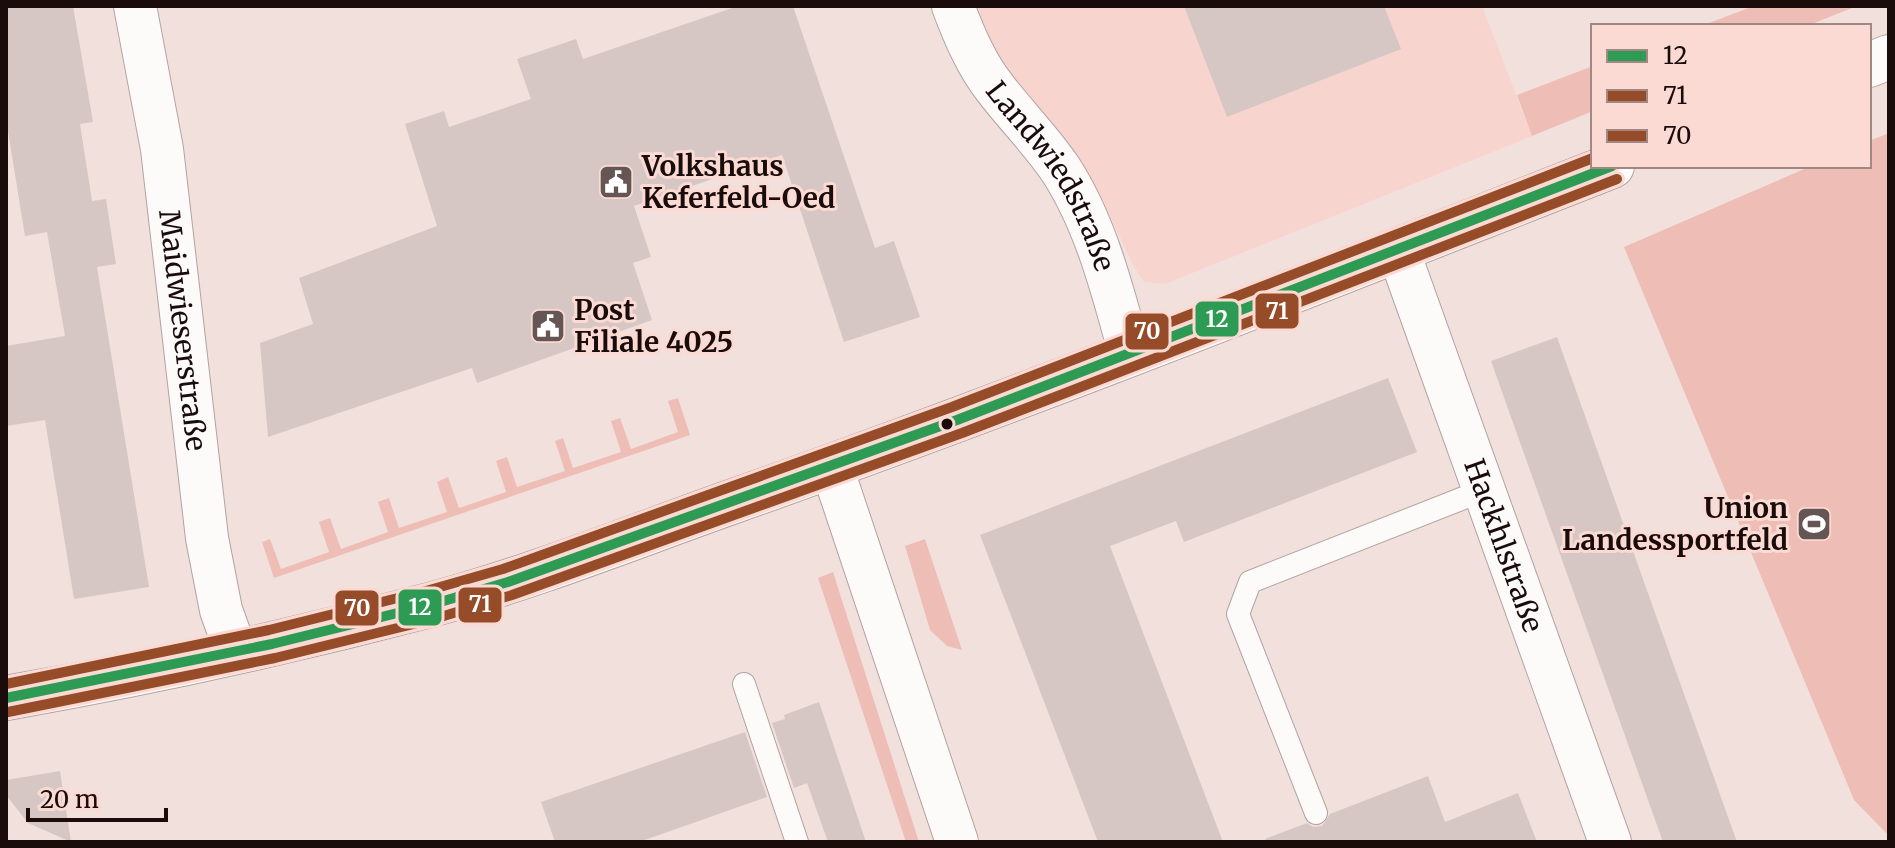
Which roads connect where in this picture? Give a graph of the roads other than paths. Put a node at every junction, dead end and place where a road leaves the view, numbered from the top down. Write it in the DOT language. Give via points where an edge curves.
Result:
graph roads {
  1 [pos="135,6"];
  2 [pos="953,6"];
  3 [pos="1607,168"];
  4 [pos="1398,250"];
  5 [pos="1130,354"];
  6 [pos="832,468"];
  7 [pos="1484,490"];
  8 [pos="236,652"];
  9 [pos="744,684"];
  10 [pos="6,698"];
  11 [pos="1316,813"];
  12 [pos="797,842"];
  13 [pos="957,842"];
  14 [pos="1610,842"];
  1 -- 8 [label="street, Maidwieserstraße" via="162,149 207,538 221,610"];
  2 -- 5 [label="street, Landwiedstraße" via="974,57 1074,192 1117,304"];
  3 -- 4 [label="main road"];
  4 -- 5 [label="main road"];
  4 -- 7 [label="street, Hackhlstraße"];
  5 -- 6 [label="main road"];
  6 -- 8 [label="main road" via="433,604"];
  6 -- 13 [label="street"];
  7 -- 11 [label="lane" via="1250,582 1238,614"];
  7 -- 14 [label="street, Hackhlstraße"];
  8 -- 10 [label="main road"];
  9 -- 12 [label="lane"];
}
